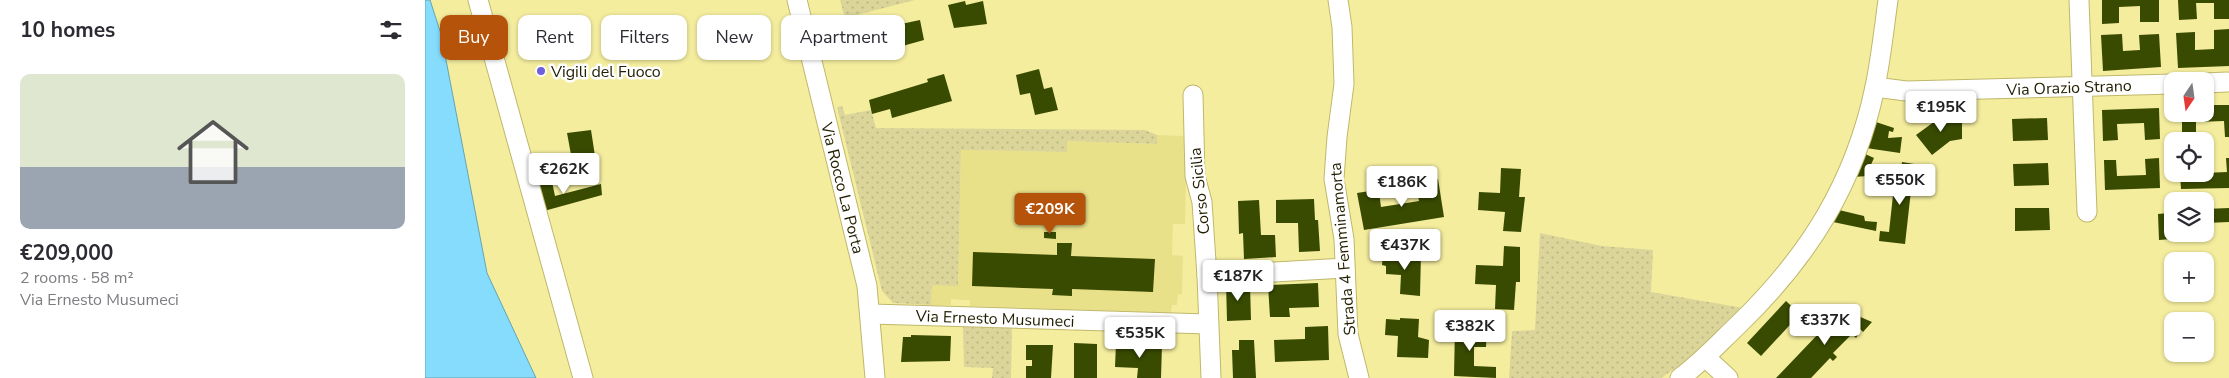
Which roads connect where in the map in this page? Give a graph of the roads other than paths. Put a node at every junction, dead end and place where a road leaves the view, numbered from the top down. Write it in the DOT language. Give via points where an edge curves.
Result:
graph roads {
  1 [pos="478,0"];
  2 [pos="797,0"];
  3 [pos="1338,0"];
  4 [pos="1888,0"];
  5 [pos="2079,0"];
  6 [pos="2227,82"];
  7 [pos="2214,83"];
  8 [pos="2164,84"];
  9 [pos="1875,87"];
  10 [pos="2082,87"];
  11 [pos="1193,95"];
  12 [pos="2087,212"];
  13 [pos="1345,268"];
  14 [pos="1207,276"];
  15 [pos="871,314"];
  16 [pos="1208,324"];
  17 [pos="1705,357"];
  18 [pos="583,378"];
  19 [pos="875,378"];
  20 [pos="1211,378"];
  21 [pos="1359,378"];
  22 [pos="1680,378"];
  23 [pos="1728,378"];
  1 -- 18 [label="street"];
  2 -- 15 [label="street, Via Rocco La Porta" via="867,286"];
  3 -- 13 [label="street, Strada 4 Femminamorta" via="1344,84 1334,179 1344,239"];
  4 -- 9 [label="street"];
  5 -- 10 [label="street"];
  6 -- 7 [label="street"];
  8 -- 10 [label="street, Via Orazio Strano"];
  9 -- 10 [label="street, Via Orazio Strano" via="1906,91"];
  9 -- 17 [label="street" via="1856,152 1822,225 1796,262"];
  10 -- 12 [label="street"];
  11 -- 14 [label="street, Corso Sicilia" via="1195,176 1202,202"];
  13 -- 14 [label="street"];
  13 -- 21 [label="street, Strada 4 Femminamorta" via="1348,334"];
  14 -- 16 [label="street, Corso Sicilia"];
  15 -- 16 [label="street, Via Ernesto Musumeci"];
  15 -- 19 [label="street, Via Rocco La Porta"];
  16 -- 20 [label="street, Corso Sicilia"];
  17 -- 22 [label="street"];
  17 -- 23 [label="street"];
}
